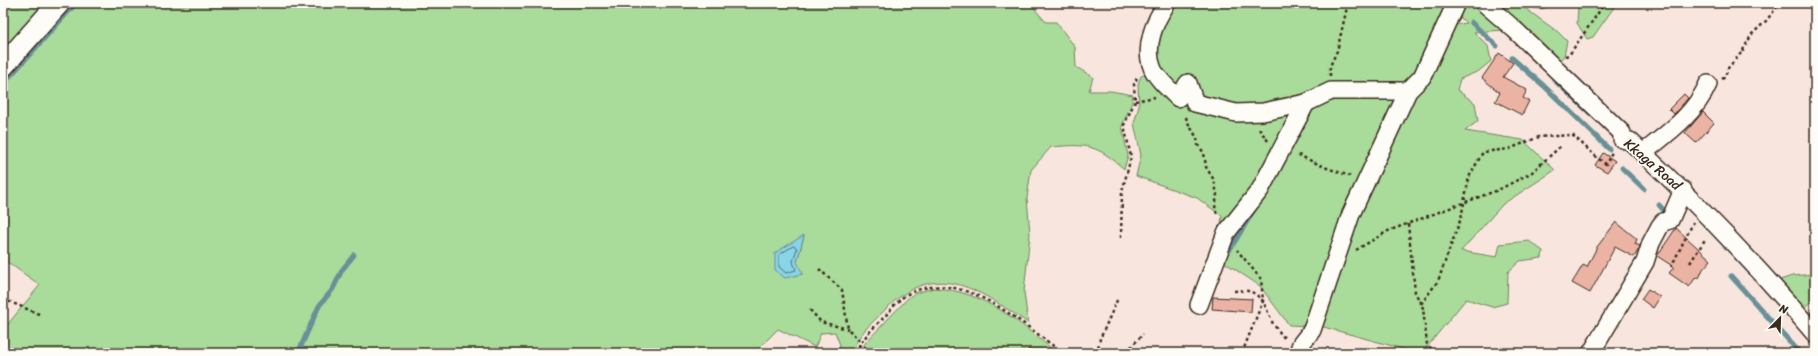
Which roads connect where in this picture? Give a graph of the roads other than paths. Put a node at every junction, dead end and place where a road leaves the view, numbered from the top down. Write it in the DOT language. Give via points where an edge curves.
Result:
graph roads {
  1 [pos="59,3"];
  2 [pos="1167,3"];
  3 [pos="1456,3"];
  4 [pos="1484,3"];
  5 [pos="3,66"];
  6 [pos="1708,84"];
  7 [pos="1408,91"];
  8 [pos="1306,103"];
  9 [pos="1643,153"];
  10 [pos="1683,190"];
  11 [pos="1199,305"];
  12 [pos="1815,334"];
  13 [pos="1293,347"];
  14 [pos="1591,353"];
  1 -- 5 [label="main road"];
  2 -- 8 [label="street" via="1154,24 1151,36 1152,68 1178,98 1188,83 1195,103 1236,113 1263,112"];
  3 -- 7 [label="street" via="1422,77"];
  4 -- 9 [label="street, Kkaga Road" via="1622,133 1622,139 1630,141"];
  6 -- 9 [label="street" via="1702,98 1676,128"];
  7 -- 8 [label="street" via="1331,90"];
  7 -- 13 [label="street" via="1351,214 1312,330 1301,344"];
  8 -- 11 [label="street" via="1260,190 1226,233"];
  9 -- 10 [label="street, Kkaga Road"];
  10 -- 12 [label="street, Kkaga Road" via="1770,281"];
  10 -- 14 [label="street" via="1670,220 1660,226 1645,262"];
}
